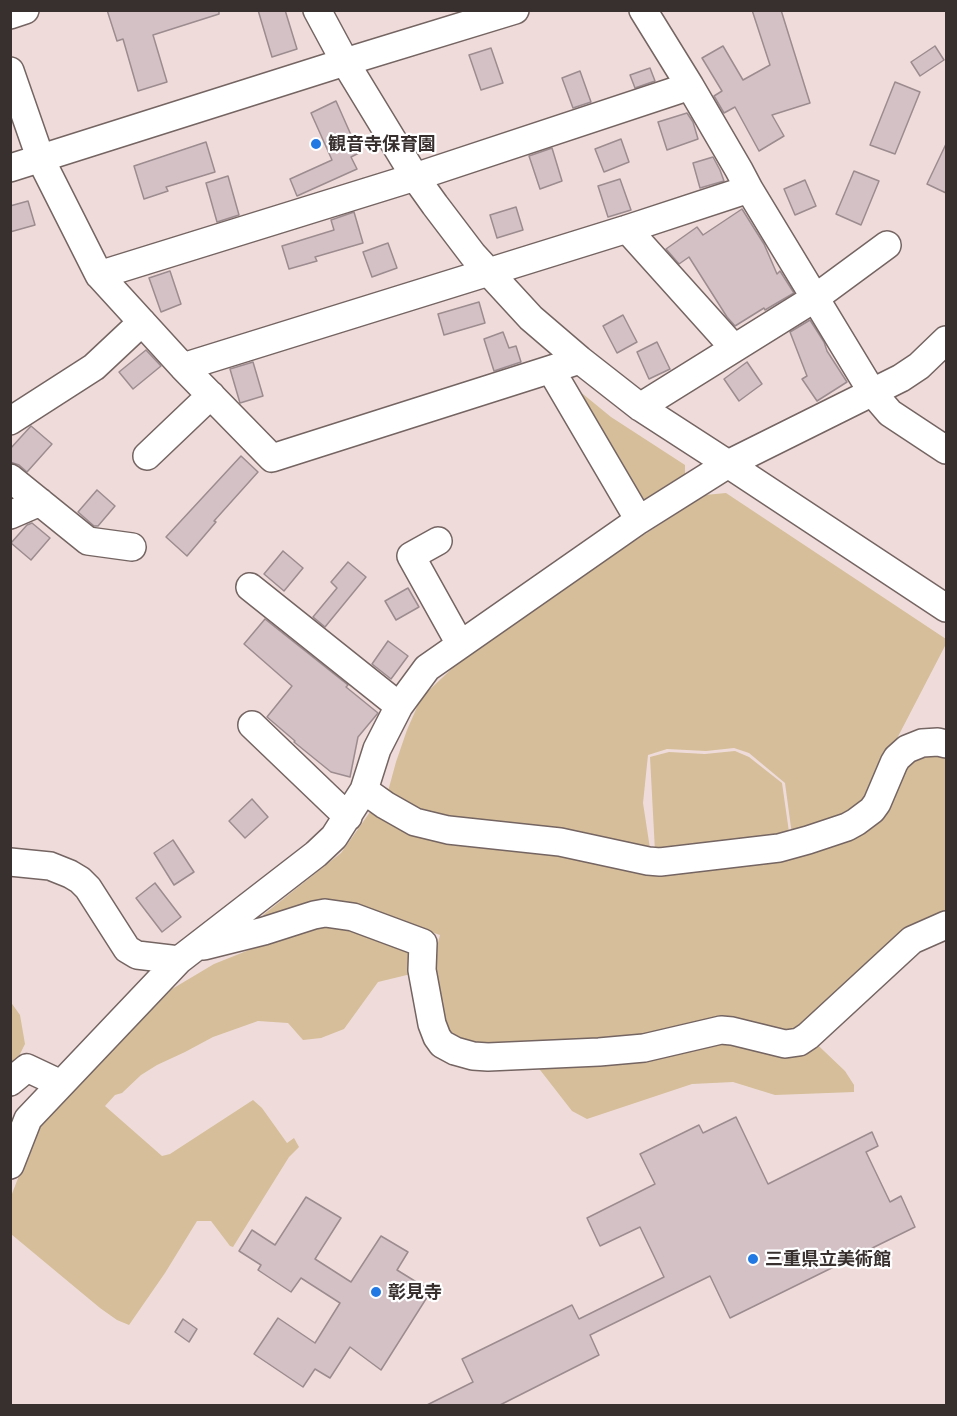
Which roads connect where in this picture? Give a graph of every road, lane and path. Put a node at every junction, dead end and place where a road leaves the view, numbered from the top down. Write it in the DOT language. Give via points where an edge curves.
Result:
graph roads {
  1 [pos="25,10"];
  2 [pos="317,10"];
  3 [pos="515,10"];
  4 [pos="643,10"];
  5 [pos="10,15"];
  6 [pos="345,62"];
  7 [pos="10,71"];
  8 [pos="690,86"];
  9 [pos="40,160"];
  10 [pos="10,168"];
  11 [pos="415,177"];
  12 [pos="749,189"];
  13 [pos="627,229"];
  14 [pos="887,246"];
  15 [pos="489,272"];
  16 [pos="99,275"];
  17 [pos="816,298"];
  18 [pos="142,322"];
  19 [pos="946,340"];
  20 [pos="734,348"];
  21 [pos="580,360"];
  22 [pos="183,367"];
  23 [pos="551,369"];
  24 [pos="872,392"];
  25 [pos="211,395"];
  26 [pos="640,407"];
  27 [pos="10,421"];
  28 [pos="946,450"];
  29 [pos="147,456"];
  30 [pos="728,464"];
  31 [pos="10,478"];
  32 [pos="40,502"];
  33 [pos="10,514"];
  34 [pos="639,520"];
  35 [pos="438,541"];
  36 [pos="132,547"];
  37 [pos="250,587"];
  38 [pos="946,609"];
  39 [pos="460,644"];
  40 [pos="399,706"];
  41 [pos="252,725"];
  42 [pos="946,744"];
  43 [pos="364,790"];
  44 [pos="348,817"];
  45 [pos="10,862"];
  46 [pos="946,926"];
  47 [pos="187,954"];
  48 [pos="10,1082"];
  49 [pos="61,1084"];
  50 [pos="10,1165"];
  1 -- 5 [label="street"];
  2 -- 6 [label="street"];
  3 -- 6 [label="street"];
  4 -- 8 [label="street"];
  6 -- 9 [label="street"];
  6 -- 11 [label="street"];
  7 -- 9 [label="street"];
  8 -- 11 [label="street"];
  8 -- 12 [label="street"];
  9 -- 10 [label="street"];
  9 -- 16 [label="street"];
  11 -- 15 [label="street"];
  11 -- 16 [label="street"];
  12 -- 13 [label="street"];
  12 -- 17 [label="street"];
  13 -- 15 [label="street"];
  13 -- 20 [label="street"];
  14 -- 17 [label="street"];
  15 -- 21 [label="street" via="531,318"];
  15 -- 22 [label="street"];
  16 -- 18 [label="street"];
  17 -- 20 [label="street"];
  17 -- 24 [label="street"];
  18 -- 22 [label="street"];
  18 -- 27 [label="street" via="94,367"];
  19 -- 24 [label="street" via="919,366"];
  20 -- 26 [label="street"];
  21 -- 23 [label="street"];
  21 -- 26 [label="street"];
  22 -- 25 [label="street"];
  23 -- 25 [label="street" via="272,458"];
  23 -- 34 [label="street"];
  24 -- 28 [label="street" via="890,413"];
  24 -- 30 [label="street"];
  25 -- 29 [label="street"];
  26 -- 30 [label="street"];
  30 -- 34 [label="street"];
  30 -- 38 [label="street"];
  31 -- 32 [label="street"];
  32 -- 33 [label="street"];
  32 -- 36 [label="street" via="88,541"];
  34 -- 39 [label="street"];
  35 -- 39 [label="street" via="411,556"];
  37 -- 40 [label="street"];
  39 -- 40 [label="street" via="427,668"];
  40 -- 43 [label="street" via="377,749"];
  41 -- 44 [label="street"];
  42 -- 43 [label="street" via="922,743 907,749 894,763 872,810 847,827 779,848 660,862 560,842 448,830 415,822"];
  43 -- 44 [label="street"];
  44 -- 47 [label="street" via="316,854"];
  45 -- 47 [label="street" via="50,866 80,880 127,950 137,955"];
  46 -- 47 [label="street" via="912,940 799,1042 785,1044 720,1030 644,1048 524,1056 473,1056 442,1044 432,1024 422,970 423,943 353,917 314,915"];
  47 -- 49 [label="street"];
  48 -- 49 [label="street" via="27,1068"];
  49 -- 50 [label="street" via="27,1119"];
}
